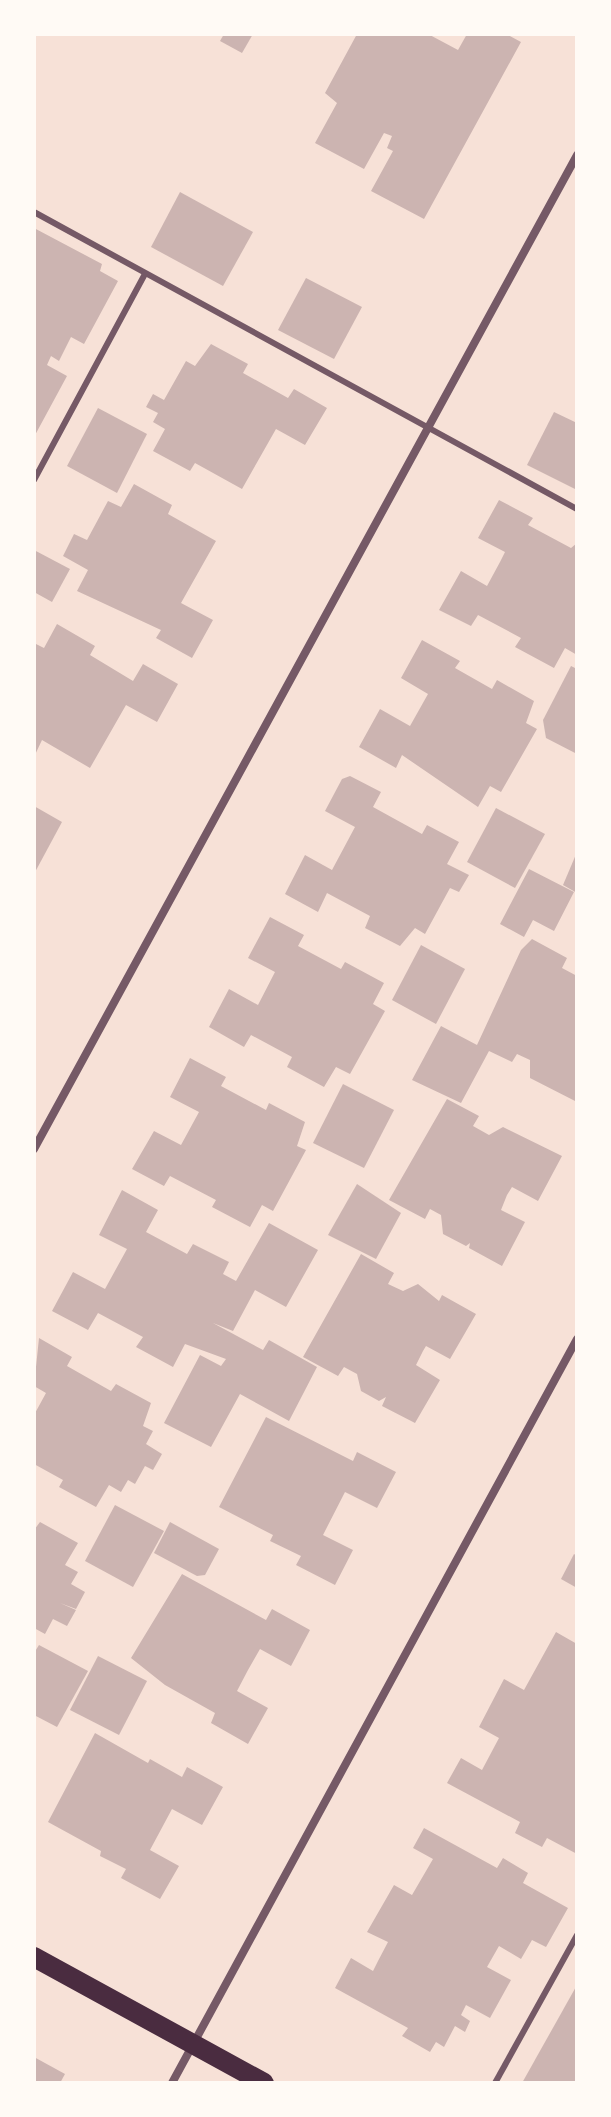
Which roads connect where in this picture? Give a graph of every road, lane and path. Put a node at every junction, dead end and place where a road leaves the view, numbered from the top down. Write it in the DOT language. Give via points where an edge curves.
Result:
graph roads {
  1 [pos="577,155"];
  2 [pos="34,212"];
  3 [pos="145,274"];
  4 [pos="430,429"];
  5 [pos="34,480"];
  6 [pos="577,509"];
  7 [pos="34,1149"];
  8 [pos="577,1339"];
  9 [pos="577,1935"];
  10 [pos="34,1957"];
  11 [pos="192,2044"];
  12 [pos="172,2083"];
  13 [pos="264,2083"];
  14 [pos="495,2083"];
  1 -- 4 [label="street"];
  2 -- 3 [label="lane"];
  3 -- 4 [label="lane"];
  3 -- 5 [label="lane"];
  4 -- 6 [label="lane"];
  4 -- 7 [label="street"];
  8 -- 11 [label="street"];
  9 -- 14 [label="lane"];
  10 -- 11 [label="main road"];
  11 -- 12 [label="street"];
  11 -- 13 [label="main road"];
}
